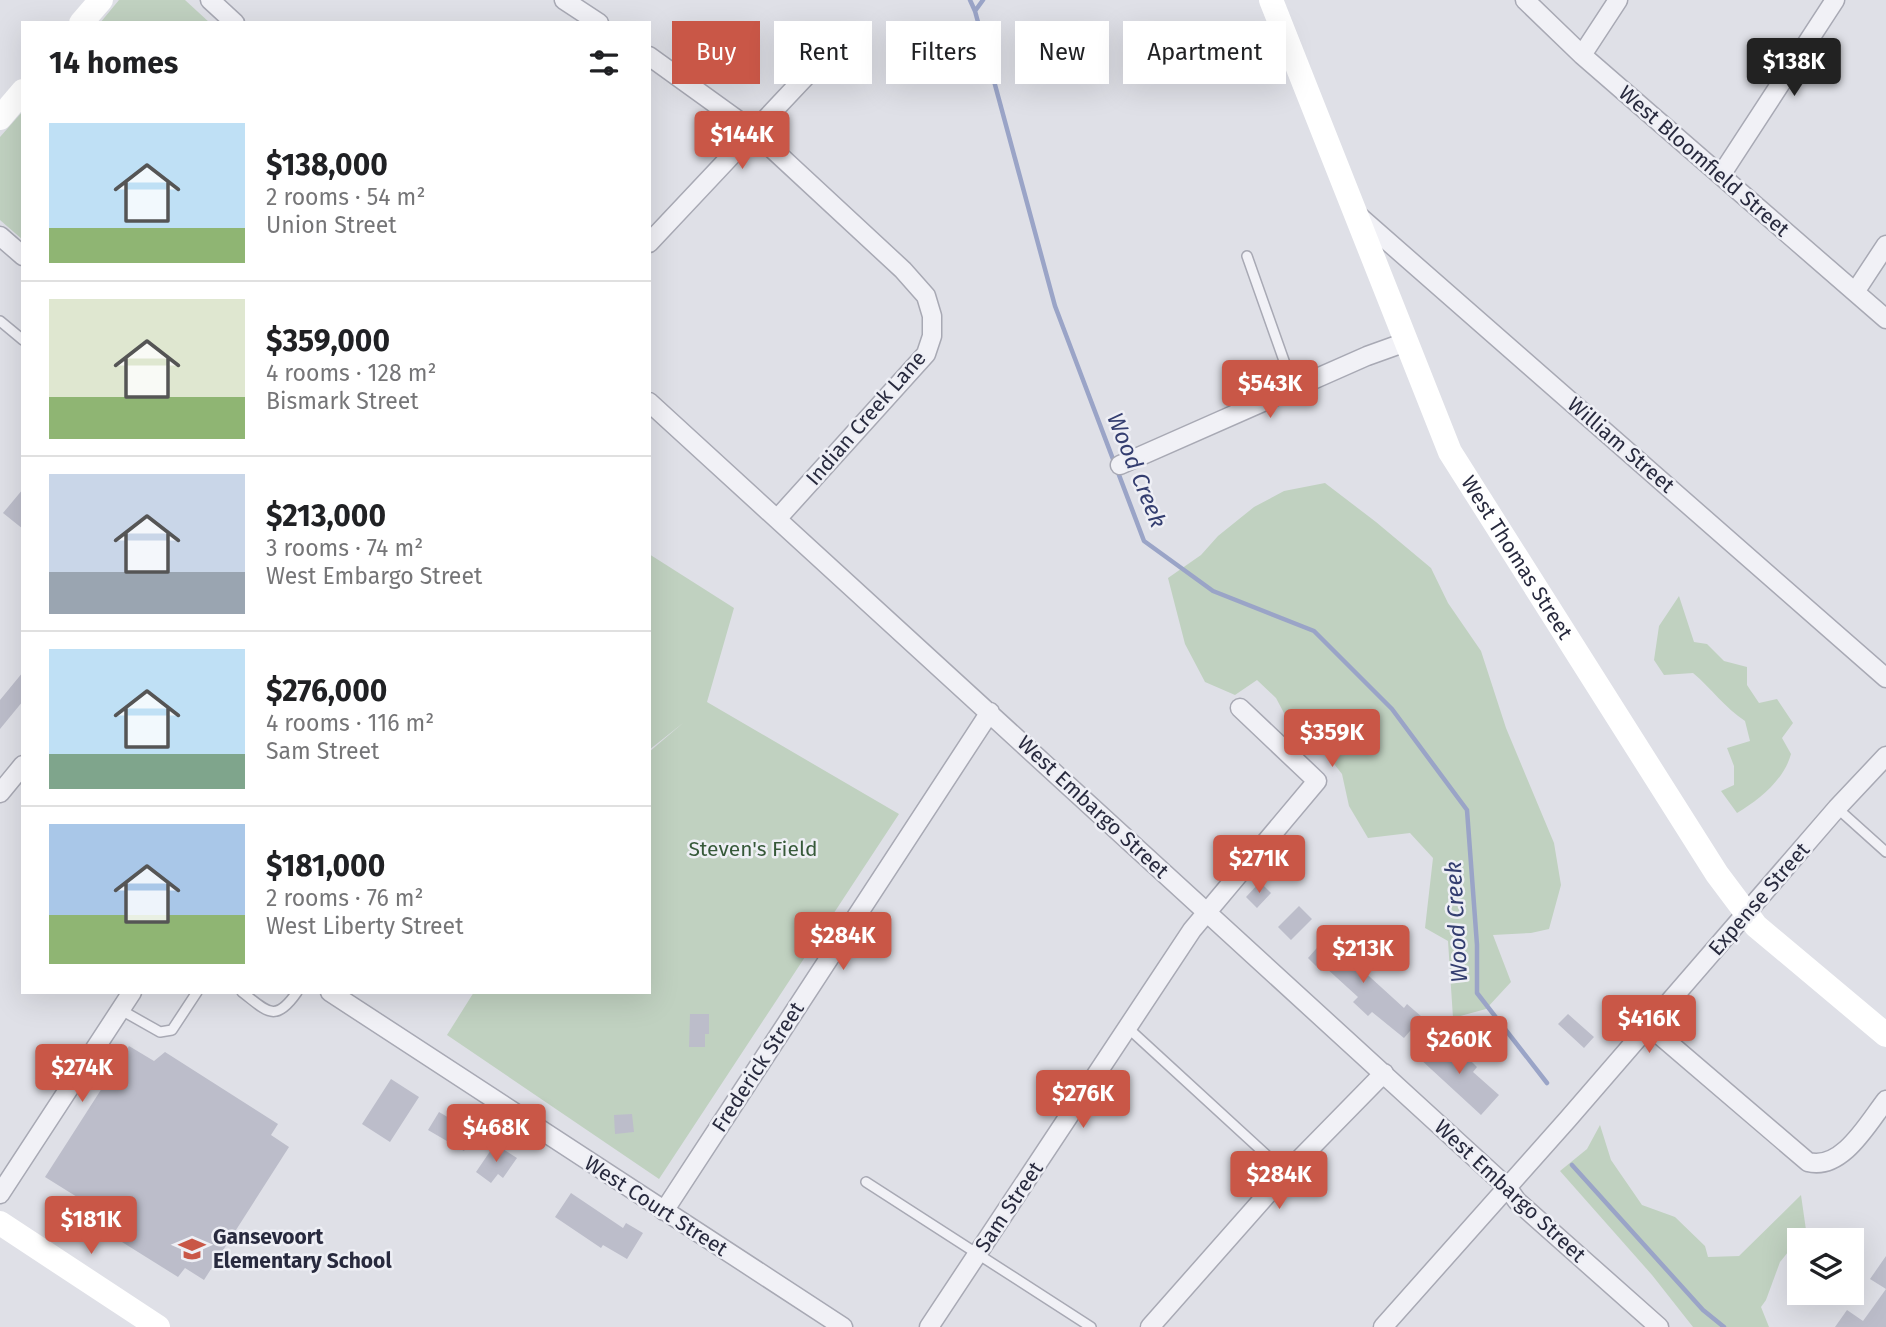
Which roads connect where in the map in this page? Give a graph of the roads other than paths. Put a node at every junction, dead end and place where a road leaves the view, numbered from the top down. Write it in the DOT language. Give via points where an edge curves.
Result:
graph roads {
  1 [pos="101,0"];
  2 [pos="211,0"];
  3 [pos="564,0"];
  4 [pos="1271,0"];
  5 [pos="1525,0"];
  6 [pos="1618,0"];
  7 [pos="1835,0"];
  8 [pos="83,21"];
  9 [pos="233,21"];
  10 [pos="596,21"];
  11 [pos="1582,55"];
  12 [pos="651,57"];
  13 [pos="798,84"];
  14 [pos="21,93"];
  15 [pos="0,118"];
  16 [pos="752,131"];
  17 [pos="1721,175"];
  18 [pos="1356,213"];
  19 [pos="0,236"];
  20 [pos="651,241"];
  21 [pos="1886,244"];
  22 [pos="21,254"];
  23 [pos="1247,256"];
  24 [pos="1855,292"];
  25 [pos="1886,319"];
  26 [pos="0,321"];
  27 [pos="21,338"];
  28 [pos="1406,342"];
  29 [pos="1294,389"];
  30 [pos="651,404"];
  31 [pos="1119,465"];
  32 [pos="777,519"];
  33 [pos="1886,678"];
  34 [pos="1240,708"];
  35 [pos="990,712"];
  36 [pos="1886,756"];
  37 [pos="21,767"];
  38 [pos="1,790"];
  39 [pos="1837,808"];
  40 [pos="1886,852"];
  41 [pos="1205,912"];
  42 [pos="1746,915"];
  43 [pos="131,994"];
  44 [pos="196,994"];
  45 [pos="245,994"];
  46 [pos="296,994"];
  47 [pos="333,994"];
  48 [pos="121,1010"];
  49 [pos="1649,1026"];
  50 [pos="1128,1028"];
  51 [pos="1886,1035"];
  52 [pos="1384,1073"];
  53 [pos="1886,1100"];
  54 [pos="1286,1173"];
  55 [pos="866,1182"];
  56 [pos="1507,1187"];
  57 [pos="0,1194"];
  58 [pos="664,1211"];
  59 [pos="0,1223"];
  60 [pos="978,1253"];
  61 [pos="158,1327"];
  62 [pos="843,1327"];
  63 [pos="929,1327"];
  64 [pos="1091,1327"];
  65 [pos="1150,1327"];
  66 [pos="1383,1327"];
  67 [pos="1659,1327"];
  1 -- 8 [label="street"];
  2 -- 9 [label="street"];
  3 -- 10 [label="street"];
  4 -- 18 [label="street, West Thomas Street"];
  5 -- 11 [label="street, West Bloomfield Street"];
  6 -- 11 [label="street"];
  7 -- 17 [label="street"];
  11 -- 17 [label="street, West Bloomfield Street"];
  12 -- 16 [label="street, Indian Creek Lane"];
  13 -- 16 [label="street"];
  14 -- 15 [label="street"];
  16 -- 20 [label="street"];
  16 -- 32 [label="street, Indian Creek Lane" via="903,270 926,296 932,316 926,354"];
  17 -- 24 [label="street, West Bloomfield Street"];
  18 -- 28 [label="street, West Thomas Street"];
  18 -- 33 [label="street, William Street"];
  19 -- 22 [label="street"];
  21 -- 24 [label="street"];
  23 -- 29 [label="lane"];
  24 -- 25 [label="street, West Bloomfield Street"];
  26 -- 27 [label="lane"];
  28 -- 29 [label="street"];
  28 -- 42 [label="street, West Thomas Street" via="1451,452"];
  29 -- 31 [label="street"];
  30 -- 32 [label="street, West Embargo Street"];
  32 -- 35 [label="street, West Embargo Street"];
  34 -- 41 [label="street, Sam Street" via="1317,781"];
  35 -- 41 [label="street, West Embargo Street"];
  35 -- 58 [label="street, Frederick Street"];
  36 -- 39 [label="street, Expense Street"];
  37 -- 38 [label="street"];
  39 -- 40 [label="lane"];
  39 -- 42 [label="street, Expense Street"];
  41 -- 50 [label="street, Sam Street"];
  41 -- 52 [label="street, West Embargo Street"];
  42 -- 49 [label="street, Expense Street"];
  42 -- 51 [label="street, West Thomas Street"];
  43 -- 48 [label="street"];
  44 -- 48 [label="lane" via="172,1030 160,1032"];
  45 -- 46 [label="lane" via="268,1011 280,1011"];
  47 -- 58 [label="street, West Court Street"];
  48 -- 57 [label="street"];
  49 -- 53 [label="street" via="1808,1162 1819,1165 1837,1158"];
  49 -- 56 [label="street, Expense Street"];
  50 -- 54 [label="lane"];
  50 -- 60 [label="street, Sam Street"];
  52 -- 54 [label="street"];
  52 -- 56 [label="street, West Embargo Street"];
  54 -- 65 [label="street"];
  55 -- 60 [label="lane"];
  56 -- 66 [label="street, Expense Street"];
  56 -- 67 [label="street, West Embargo Street" via="1517,1201"];
  58 -- 62 [label="street, West Court Street"];
  59 -- 61 [label="street"];
  60 -- 63 [label="street, Sam Street"];
  60 -- 64 [label="lane"];
}
